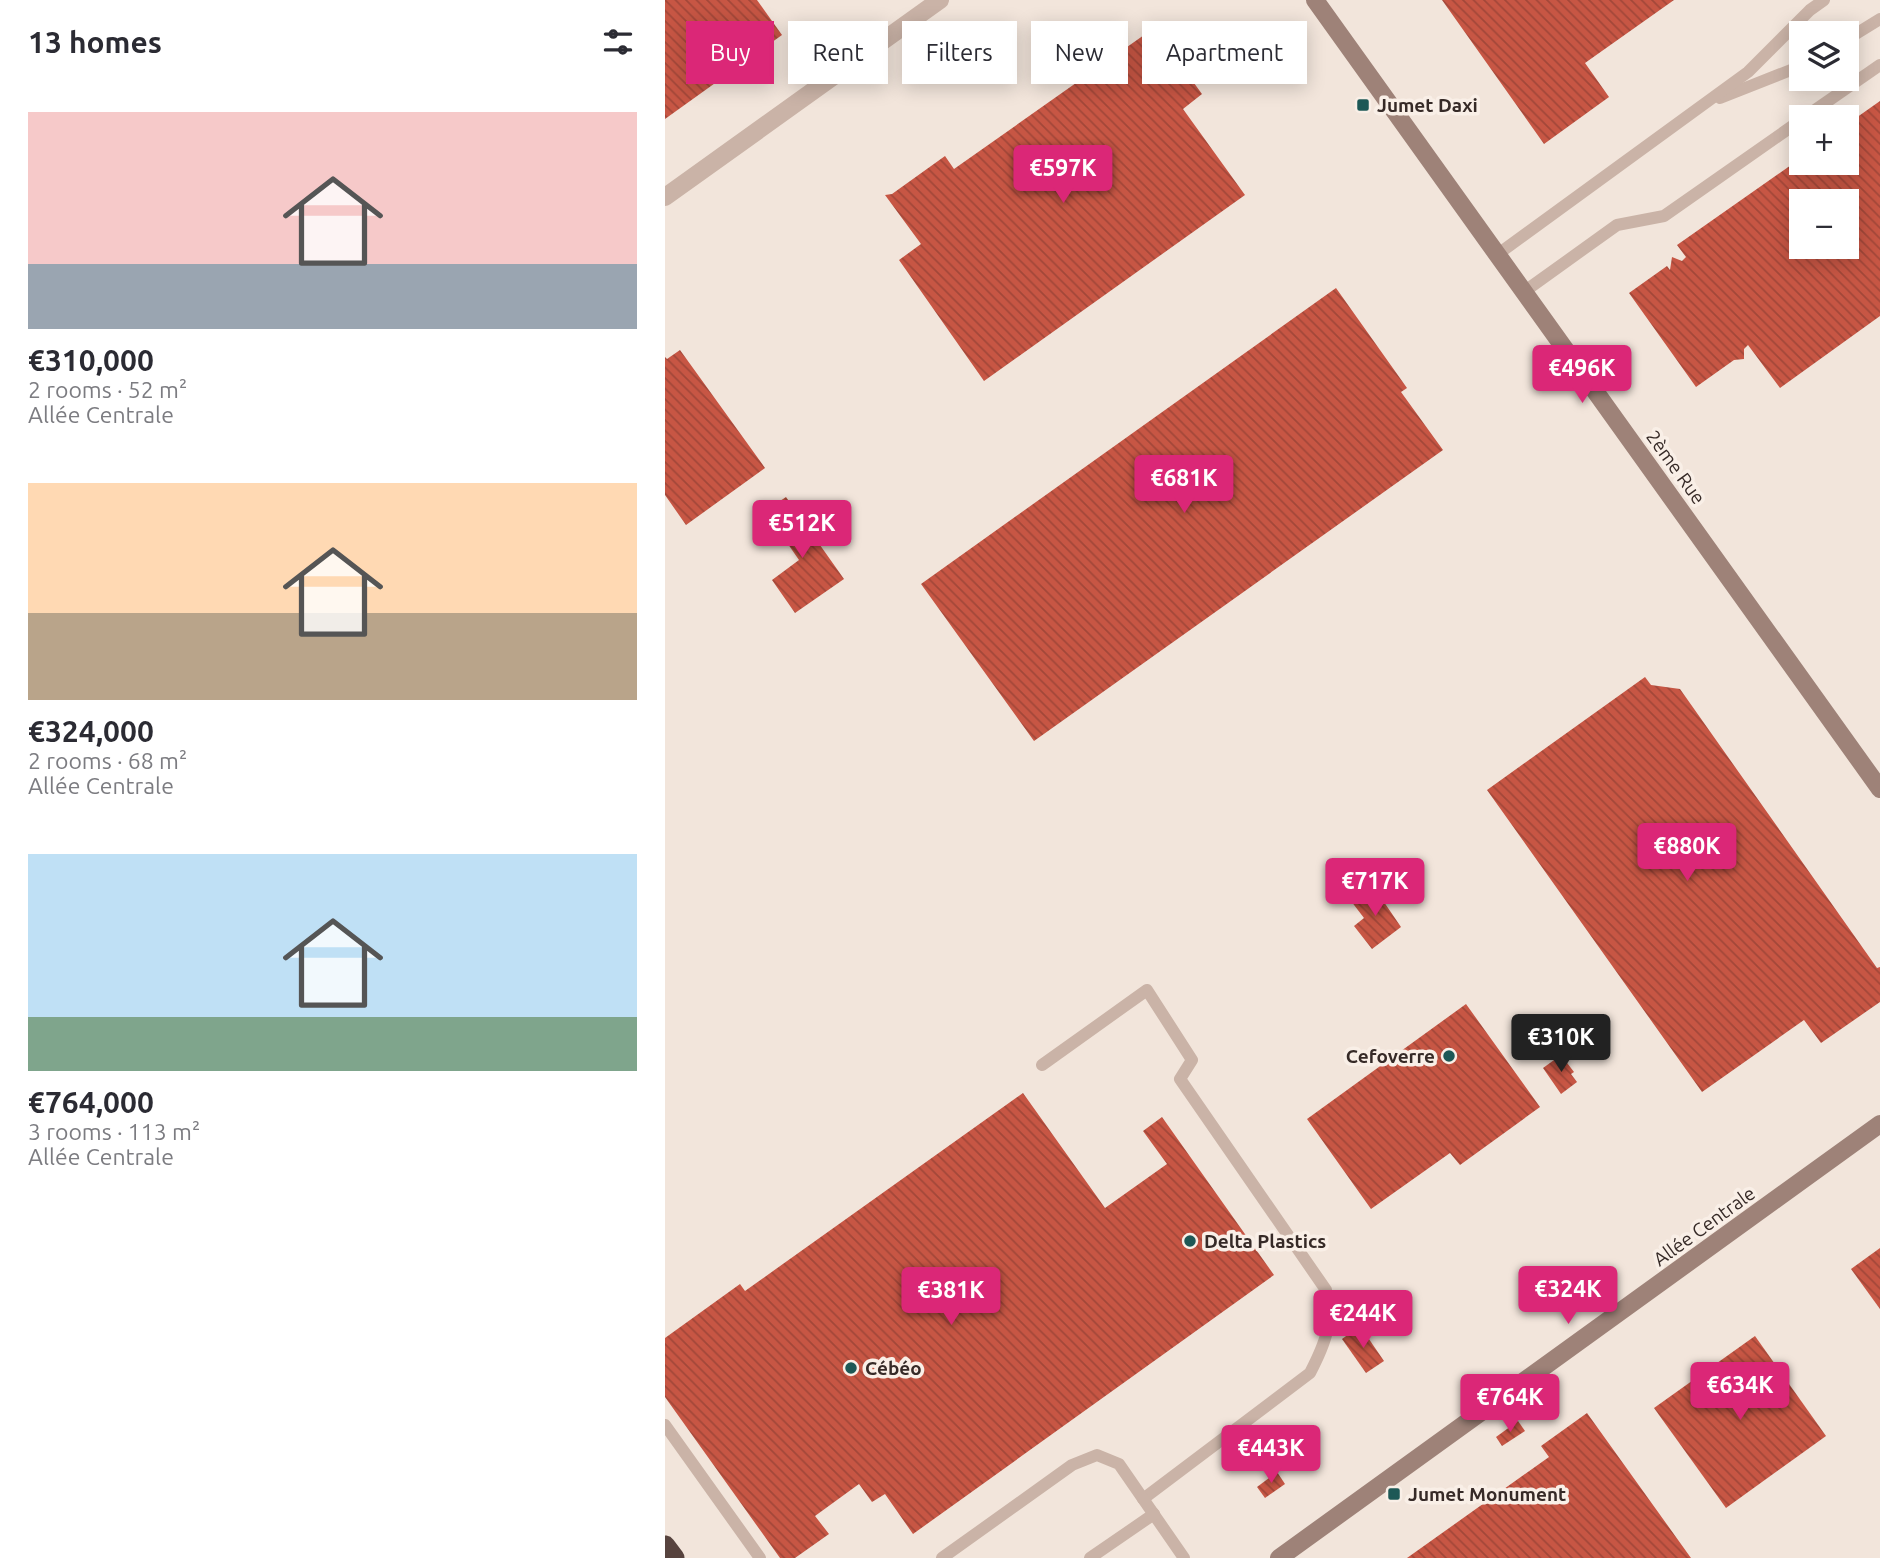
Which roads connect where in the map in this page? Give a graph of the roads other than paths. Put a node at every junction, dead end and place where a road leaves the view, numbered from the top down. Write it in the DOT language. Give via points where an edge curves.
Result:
graph roads {
  1 [pos="940,0"];
  2 [pos="1315,0"];
  3 [pos="1825,0"];
  4 [pos="1880,19"];
  5 [pos="1859,32"];
  6 [pos="1880,65"];
  7 [pos="1789,71"];
  8 [pos="1703,105"];
  9 [pos="1823,105"];
  10 [pos="1789,129"];
  11 [pos="665,197"];
  12 [pos="1498,254"];
  13 [pos="1525,291"];
  14 [pos="1880,789"];
  15 [pos="1042,1065"];
  16 [pos="1880,1125"];
  17 [pos="665,1425"];
  18 [pos="1143,1499"];
  19 [pos="1154,1514"];
  20 [pos="665,1546"];
  21 [pos="674,1558"];
  22 [pos="760,1558"];
  23 [pos="942,1558"];
  24 [pos="1090,1558"];
  25 [pos="1184,1558"];
  26 [pos="1279,1558"];
  1 -- 11 [label="street"];
  2 -- 12 [label="street, 2ème Rue"];
  3 -- 8 [label="lane" via="1748,72"];
  4 -- 5 [label="lane"];
  6 -- 9 [label="lane"];
  7 -- 8 [label="lane"];
  8 -- 12 [label="lane"];
  10 -- 13 [label="lane" via="1664,216 1616,225"];
  12 -- 13 [label="street, 2ème Rue"];
  13 -- 14 [label="street, 2ème Rue"];
  15 -- 18 [label="lane" via="1147,990 1192,1060 1180,1079 1326,1290 1330,1311 1326,1343 1310,1373"];
  16 -- 26 [label="street, Allée Centrale"];
  17 -- 22 [label="lane"];
  18 -- 19 [label="lane"];
  18 -- 23 [label="lane" via="1119,1464 1097,1455 1072,1465"];
  19 -- 24 [label="lane"];
  19 -- 25 [label="lane"];
  20 -- 21 [label="highway"];
}
